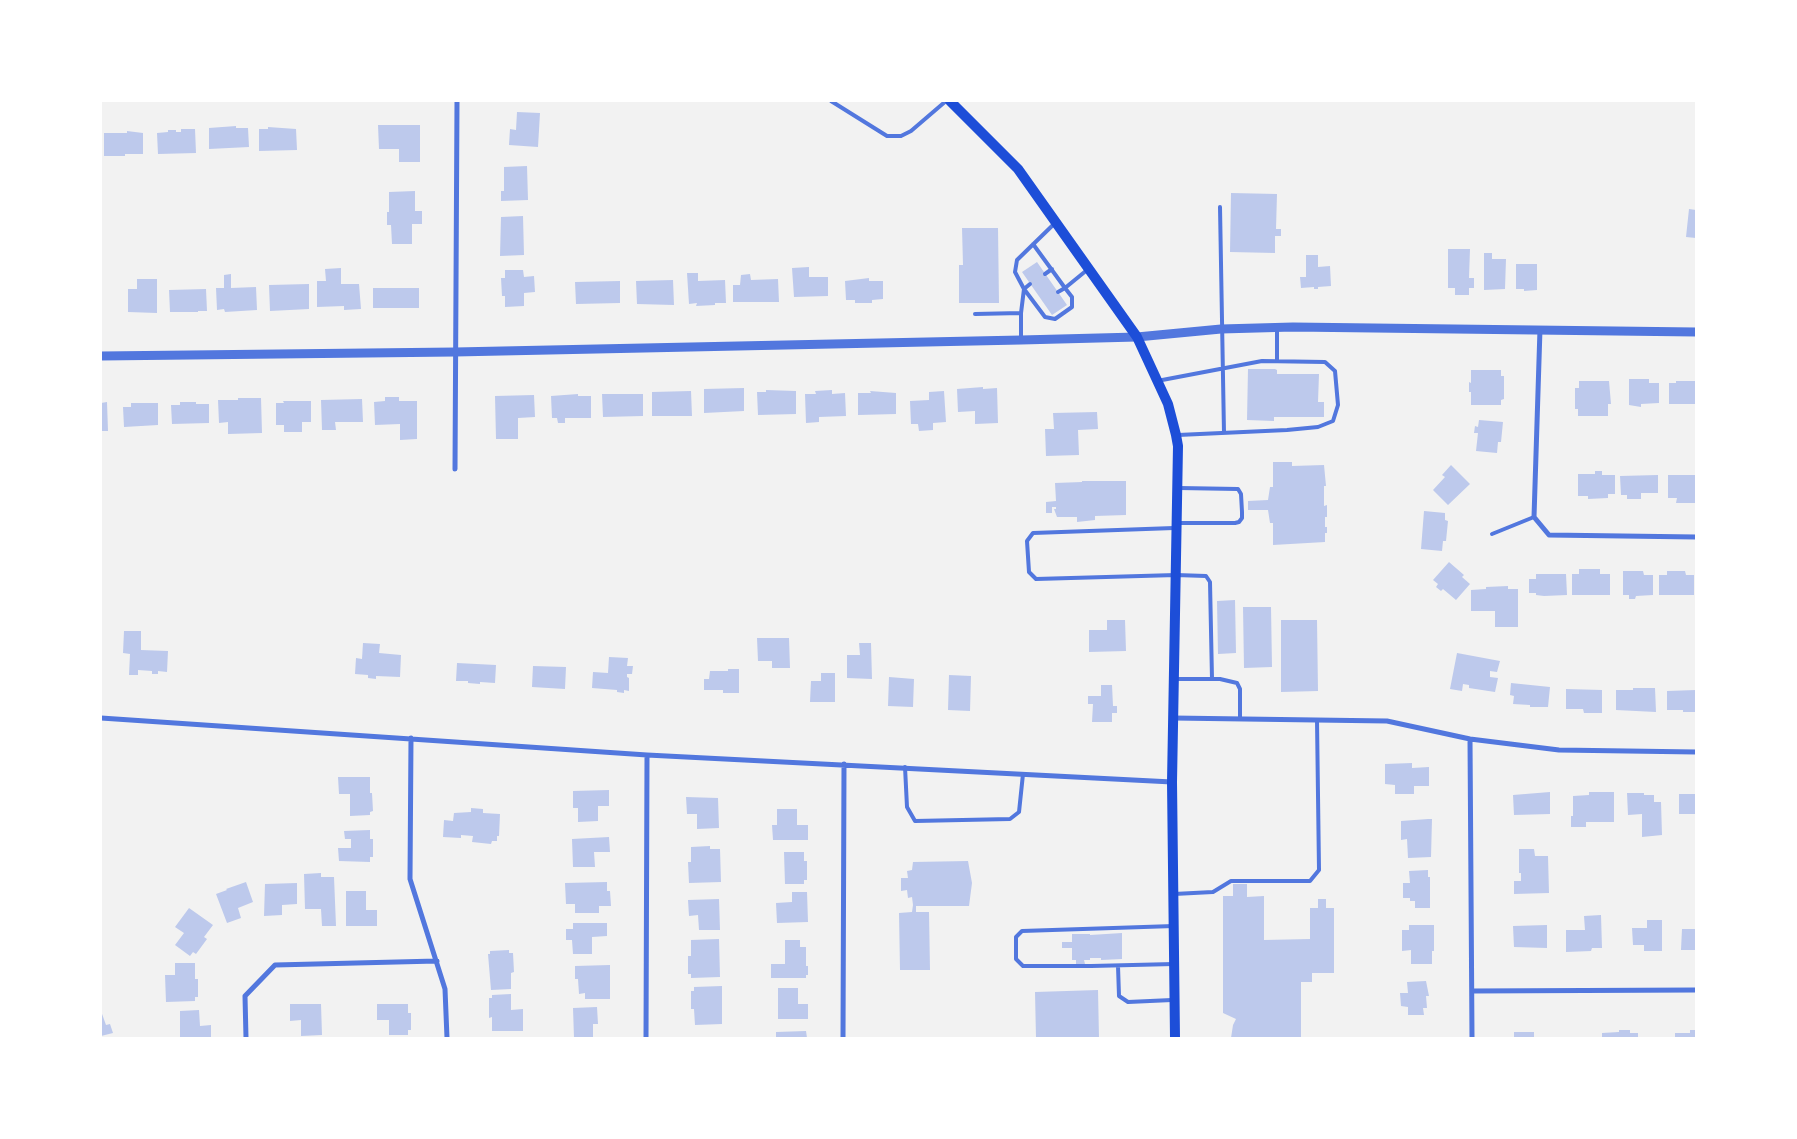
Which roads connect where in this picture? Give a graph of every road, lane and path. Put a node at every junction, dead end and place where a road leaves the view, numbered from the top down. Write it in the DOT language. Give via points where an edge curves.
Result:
graph roads {
  1 [pos="457,101"];
  2 [pos="831,101"];
  3 [pos="946,101"];
  4 [pos="950,101"];
  5 [pos="1220,207"];
  6 [pos="1056,222"];
  7 [pos="1033,244"];
  8 [pos="1052,269"];
  9 [pos="1089,269"];
  10 [pos="1045,274"];
  11 [pos="1030,284"];
  12 [pos="1065,288"];
  13 [pos="1024,289"];
  14 [pos="1058,292"];
  15 [pos="1044,303"];
  16 [pos="1038,308"];
  17 [pos="1020,313"];
  18 [pos="975,314"];
  19 [pos="1277,327"];
  20 [pos="1222,329"];
  21 [pos="1540,329"];
  22 [pos="1696,332"];
  23 [pos="1137,336"];
  24 [pos="1021,340"];
  25 [pos="455,352"];
  26 [pos="101,356"];
  27 [pos="1277,361"];
  28 [pos="1223,368"];
  29 [pos="1157,380"];
  30 [pos="1224,433"];
  31 [pos="1176,435"];
  32 [pos="455,469"];
  33 [pos="1177,488"];
  34 [pos="1534,517"];
  35 [pos="1177,525"];
  36 [pos="1492,534"];
  37 [pos="1696,536"];
  38 [pos="1176,575"];
  39 [pos="1173,678"];
  40 [pos="1212,679"];
  41 [pos="101,718"];
  42 [pos="1173,718"];
  43 [pos="1240,719"];
  44 [pos="1317,720"];
  45 [pos="411,738"];
  46 [pos="1470,739"];
  47 [pos="1696,752"];
  48 [pos="647,754"];
  49 [pos="844,764"];
  50 [pos="905,767"];
  51 [pos="1023,774"];
  52 [pos="1172,782"];
  53 [pos="1173,894"];
  54 [pos="1174,926"];
  55 [pos="437,961"];
  56 [pos="1174,964"];
  57 [pos="1118,966"];
  58 [pos="1696,990"];
  59 [pos="1472,991"];
  60 [pos="1175,1000"];
  61 [pos="246,1038"];
  62 [pos="447,1038"];
  63 [pos="646,1038"];
  64 [pos="843,1038"];
  65 [pos="1175,1038"];
  66 [pos="1472,1038"];
  1 -- 25 [label="street"];
  2 -- 3 [label="lane" via="887,136 901,136"];
  4 -- 6 [label="main road" via="1018,169"];
  5 -- 20 [label="lane"];
  6 -- 7 [label="lane"];
  6 -- 9 [label="main road"];
  7 -- 8 [label="lane"];
  7 -- 13 [label="lane" via="1017,260 1015,272"];
  8 -- 10 [label="lane"];
  8 -- 12 [label="lane"];
  9 -- 12 [label="lane"];
  9 -- 23 [label="main road"];
  11 -- 13 [label="lane"];
  12 -- 14 [label="lane"];
  12 -- 16 [label="lane" via="1072,296 1072,307 1055,319 1045,317"];
  13 -- 16 [label="lane"];
  13 -- 17 [label="lane"];
  15 -- 16 [label="lane"];
  17 -- 18 [label="lane"];
  17 -- 24 [label="lane"];
  19 -- 20 [label="street"];
  19 -- 21 [label="street"];
  19 -- 27 [label="lane"];
  20 -- 23 [label="street"];
  20 -- 28 [label="lane"];
  21 -- 22 [label="street"];
  21 -- 34 [label="street"];
  23 -- 24 [label="street"];
  23 -- 29 [label="main road"];
  24 -- 25 [label="street"];
  25 -- 26 [label="street"];
  25 -- 32 [label="street"];
  27 -- 28 [label="lane"];
  27 -- 30 [label="lane" via="1325,362 1335,371 1338,406 1333,421 1318,427"];
  28 -- 29 [label="lane"];
  28 -- 30 [label="lane"];
  29 -- 31 [label="main road" via="1168,404"];
  30 -- 31 [label="lane"];
  31 -- 33 [label="main road"];
  33 -- 35 [label="main road"];
  33 -- 35 [label="lane" via="1238,490 1242,518 1239,522"];
  34 -- 36 [label="lane"];
  34 -- 37 [label="street" via="1548,535"];
  35 -- 38 [label="main road"];
  35 -- 38 [label="lane" via="1033,533 1027,541 1028,572 1036,579"];
  38 -- 39 [label="main road"];
  38 -- 40 [label="lane" via="1206,576 1210,582"];
  39 -- 40 [label="lane"];
  39 -- 42 [label="main road"];
  40 -- 43 [label="lane" via="1237,683"];
  41 -- 45 [label="street"];
  42 -- 43 [label="street"];
  42 -- 52 [label="main road"];
  43 -- 44 [label="street"];
  44 -- 46 [label="street" via="1387,721"];
  44 -- 53 [label="lane" via="1319,870 1310,881 1231,881 1213,892"];
  45 -- 48 [label="street"];
  45 -- 55 [label="street" via="410,879"];
  46 -- 47 [label="street" via="1559,750"];
  46 -- 59 [label="street"];
  48 -- 49 [label="street"];
  48 -- 63 [label="street"];
  49 -- 50 [label="street"];
  49 -- 64 [label="street"];
  50 -- 51 [label="street"];
  50 -- 51 [label="lane" via="907,807 914,821 1010,819 1020,812"];
  51 -- 52 [label="street"];
  52 -- 53 [label="main road"];
  53 -- 54 [label="main road"];
  54 -- 56 [label="main road"];
  54 -- 57 [label="lane" via="1022,931 1016,937 1016,959 1023,966"];
  55 -- 61 [label="street" via="275,965 245,996"];
  55 -- 62 [label="street" via="445,989"];
  56 -- 57 [label="lane"];
  56 -- 60 [label="main road"];
  57 -- 60 [label="lane" via="1120,996 1128,1002"];
  58 -- 59 [label="street"];
  59 -- 66 [label="street"];
  60 -- 65 [label="main road"];
}
